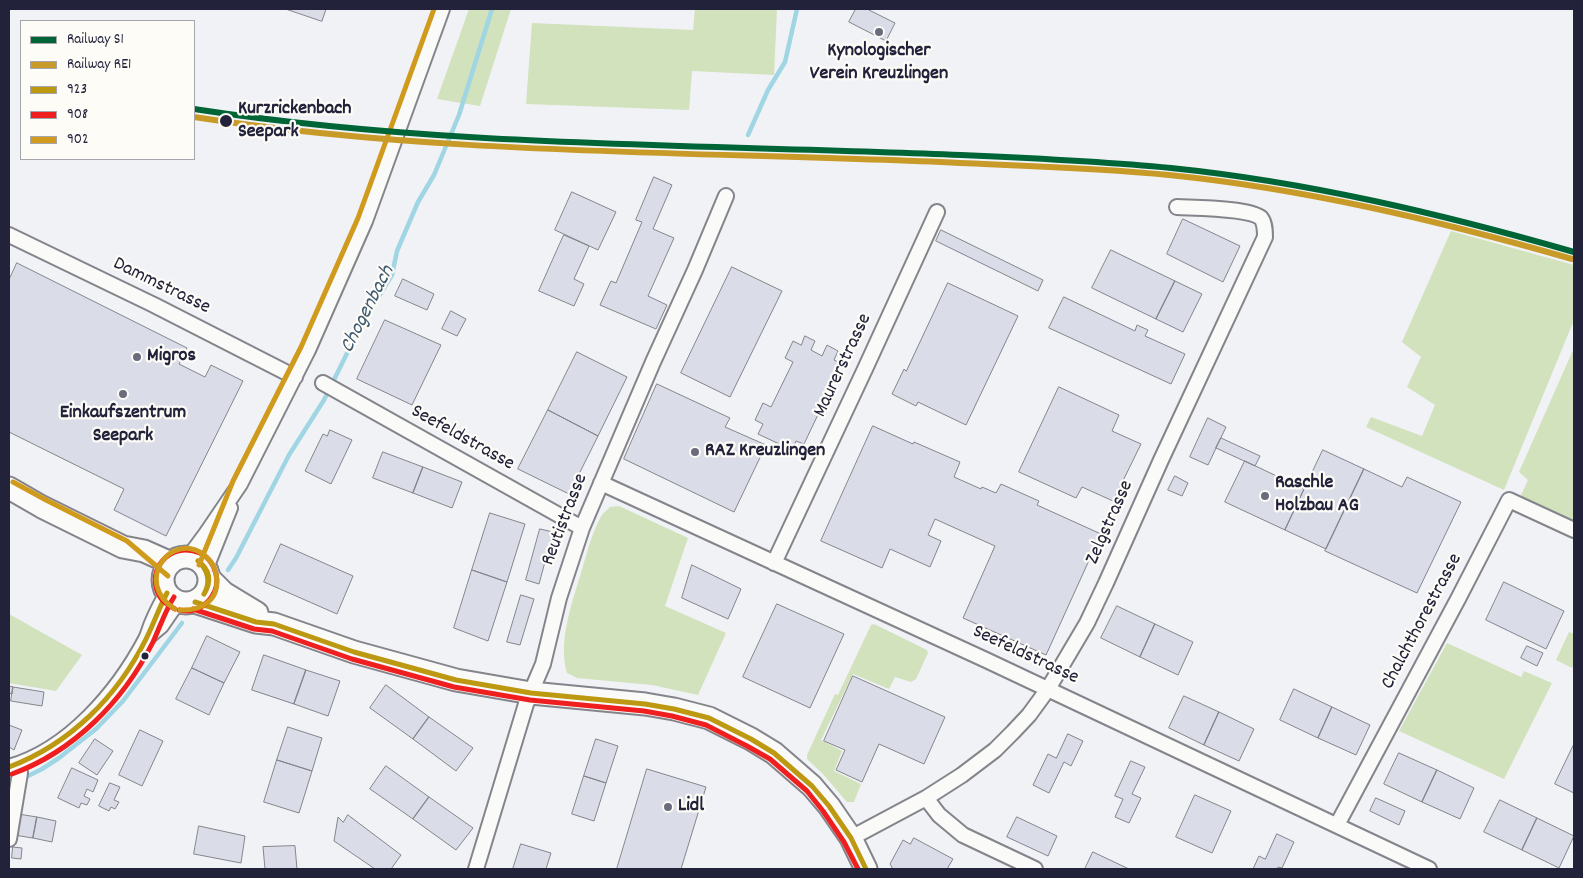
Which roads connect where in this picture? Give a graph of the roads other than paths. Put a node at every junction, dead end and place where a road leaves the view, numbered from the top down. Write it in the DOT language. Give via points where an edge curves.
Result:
graph roads {
  1 [pos="442,9"];
  2 [pos="726,196"];
  3 [pos="1177,207"];
  4 [pos="937,212"];
  5 [pos="9,236"];
  6 [pos="295,377"];
  7 [pos="323,383"];
  8 [pos="240,484"];
  9 [pos="601,484"];
  10 [pos="9,488"];
  11 [pos="582,528"];
  12 [pos="1574,530"];
  13 [pos="122,547"];
  14 [pos="774,563"];
  15 [pos="194,567"];
  16 [pos="176,595"];
  17 [pos="274,624"];
  18 [pos="1048,689"];
  19 [pos="531,693"];
  20 [pos="13,765"];
  21 [pos="926,798"];
  22 [pos="1337,825"];
  23 [pos="850,838"];
  24 [pos="9,839"];
  25 [pos="476,869"];
  26 [pos="866,869"];
  27 [pos="1036,869"];
  28 [pos="1430,869"];
  1 -- 6 [label="street" via="365,221"];
  2 -- 9 [label="street, Reutistrasse"];
  3 -- 18 [label="street, Zelgstrasse" via="1254,214 1261,218 1265,237 1087,623"];
  4 -- 14 [label="street, Maurerstrasse"];
  5 -- 6 [label="street, Dammstrasse"];
  6 -- 8 [label="street"];
  7 -- 11 [label="street, Seefeldstrasse"];
  8 -- 15 [label="street"];
  8 -- 15 [label="street" via="206,534"];
  9 -- 11 [label="street, Reutistrasse"];
  9 -- 14 [label="street, Seefeldstrasse"];
  10 -- 13 [label="main road"];
  11 -- 19 [label="street, Reutistrasse" via="559,598 543,664"];
  12 -- 22 [label="street, Chalchthorestrasse" via="1509,500"];
  13 -- 15 [label="main road"];
  13 -- 16 [label="main road"];
  14 -- 18 [label="street, Seefeldstrasse"];
  15 -- 16 [label="main road" via="166,568"];
  15 -- 16 [label="main road" via="208,590 205,595"];
  15 -- 17 [label="main road" via="224,593"];
  16 -- 17 [label="main road" via="256,622"];
  16 -- 20 [label="street" via="172,610 161,626 147,637 120,681 91,716 58,742"];
  17 -- 19 [label="main road" via="354,652 456,680"];
  18 -- 21 [label="street, Zelgstrasse" via="1030,715 995,750"];
  18 -- 22 [label="street, Seefeldstrasse"];
  19 -- 23 [label="main road" via="644,704 709,718 751,739 789,765 829,806"];
  19 -- 25 [label="street, Reutistrasse"];
  20 -- 24 [label="street" via="20,773"];
  21 -- 23 [label="street, Zelgstrasse"];
  21 -- 27 [label="street" via="938,815 963,835"];
  22 -- 28 [label="street, Seefeldstrasse"];
  23 -- 26 [label="main road"];
}
